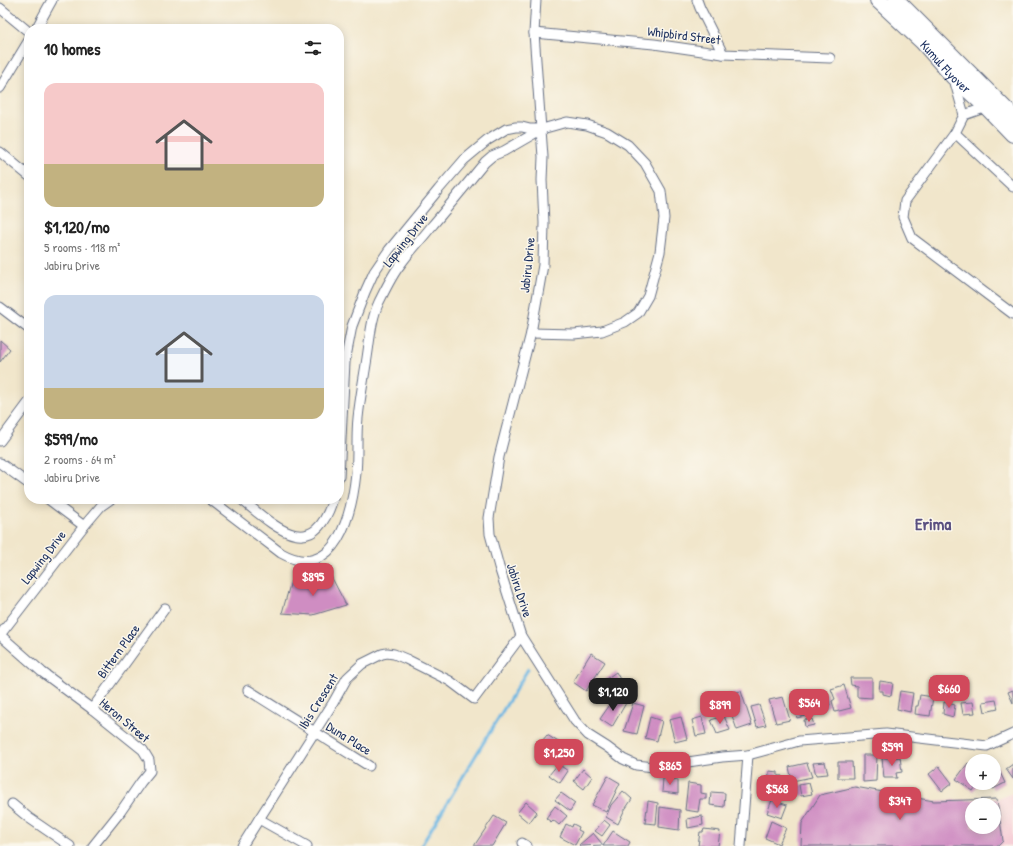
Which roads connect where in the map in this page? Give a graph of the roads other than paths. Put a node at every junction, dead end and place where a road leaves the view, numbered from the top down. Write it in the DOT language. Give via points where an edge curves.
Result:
graph roads {
  1 [pos="52,0"];
  2 [pos="536,0"];
  3 [pos="697,0"];
  4 [pos="878,0"];
  5 [pos="896,0"];
  6 [pos="0,8"];
  7 [pos="39,24"];
  8 [pos="24,28"];
  9 [pos="534,33"];
  10 [pos="24,48"];
  11 [pos="723,54"];
  12 [pos="830,58"];
  13 [pos="953,76"];
  14 [pos="0,88"];
  15 [pos="987,107"];
  16 [pos="964,115"];
  17 [pos="1013,117"];
  18 [pos="542,129"];
  19 [pos="955,133"];
  20 [pos="1013,134"];
  21 [pos="0,152"];
  22 [pos="24,172"];
  23 [pos="1013,187"];
  24 [pos="0,307"];
  25 [pos="1013,314"];
  26 [pos="24,325"];
  27 [pos="531,333"];
  28 [pos="344,381"];
  29 [pos="24,409"];
  30 [pos="0,441"];
  31 [pos="0,463"];
  32 [pos="24,480"];
  33 [pos="55,504"];
  34 [pos="102,504"];
  35 [pos="217,504"];
  36 [pos="247,504"];
  37 [pos="332,504"];
  38 [pos="84,526"];
  39 [pos="165,608"];
  40 [pos="0,635"];
  41 [pos="521,636"];
  42 [pos="248,690"];
  43 [pos="92,709"];
  44 [pos="315,732"];
  45 [pos="1013,734"];
  46 [pos="748,755"];
  47 [pos="369,766"];
  48 [pos="12,804"];
  49 [pos="258,819"];
  50 [pos="70,846"];
  51 [pos="93,846"];
  52 [pos="242,846"];
  53 [pos="307,846"];
  54 [pos="741,846"];
  1 -- 7 [label="street"];
  2 -- 9 [label="street, Jabiru Drive"];
  3 -- 11 [label="street"];
  4 -- 13 [label="highway, Kumul Flyover"];
  5 -- 17 [label="highway, Kumul Flyover"];
  6 -- 8 [label="street"];
  9 -- 11 [label="street, Whipbird Street" via="654,44"];
  9 -- 18 [label="street, Jabiru Drive"];
  10 -- 14 [label="street"];
  11 -- 12 [label="street, Whipbird Street"];
  13 -- 15 [label="highway, Kumul Flyover"];
  13 -- 16 [label="street"];
  15 -- 16 [label="street"];
  15 -- 20 [label="highway, Kumul Flyover"];
  16 -- 19 [label="street"];
  18 -- 27 [label="street, Jabiru Drive" via="543,264"];
  18 -- 27 [label="street" via="567,122 587,125 607,132 628,145 645,163 661,190 664,218 660,252 648,296 638,313 625,322 602,331 574,334"];
  18 -- 28 [label="street" via="506,129 488,140 464,160 389,250 374,272 352,326"];
  18 -- 35 [label="street, Lapwing Drive" via="485,162 399,266 379,303 373,320 358,419 352,498 345,523 333,546 318,559 289,558"];
  19 -- 23 [label="street"];
  19 -- 25 [label="street" via="905,201 903,217 912,238"];
  21 -- 22 [label="street"];
  24 -- 26 [label="street"];
  27 -- 41 [label="street, Jabiru Drive" via="499,457 489,518 490,534"];
  29 -- 30 [label="street"];
  31 -- 32 [label="street"];
  33 -- 38 [label="street"];
  34 -- 38 [label="street, Lapwing Drive"];
  36 -- 37 [label="street" via="274,525 294,535 303,536 320,525"];
  38 -- 40 [label="street, Lapwing Drive"];
  39 -- 43 [label="street, Bittern Place"];
  40 -- 43 [label="street, Heron Street" via="42,672"];
  41 -- 44 [label="street, Ibis Crescent" via="474,699 450,681 406,658 387,653 374,658 362,664 347,678"];
  41 -- 46 [label="street, Jabiru Drive" via="575,721 588,735 622,759 654,768"];
  42 -- 44 [label="street, Duna Place"];
  43 -- 51 [label="street, Heron Street" via="143,750 149,760 150,771"];
  44 -- 47 [label="street, Duna Place"];
  44 -- 49 [label="street, Ibis Crescent"];
  45 -- 46 [label="street, Jabiru Drive" via="987,746 886,734 799,741"];
  46 -- 54 [label="street"];
  48 -- 50 [label="street"];
  49 -- 52 [label="street, Ibis Crescent"];
  49 -- 53 [label="street"];
}
